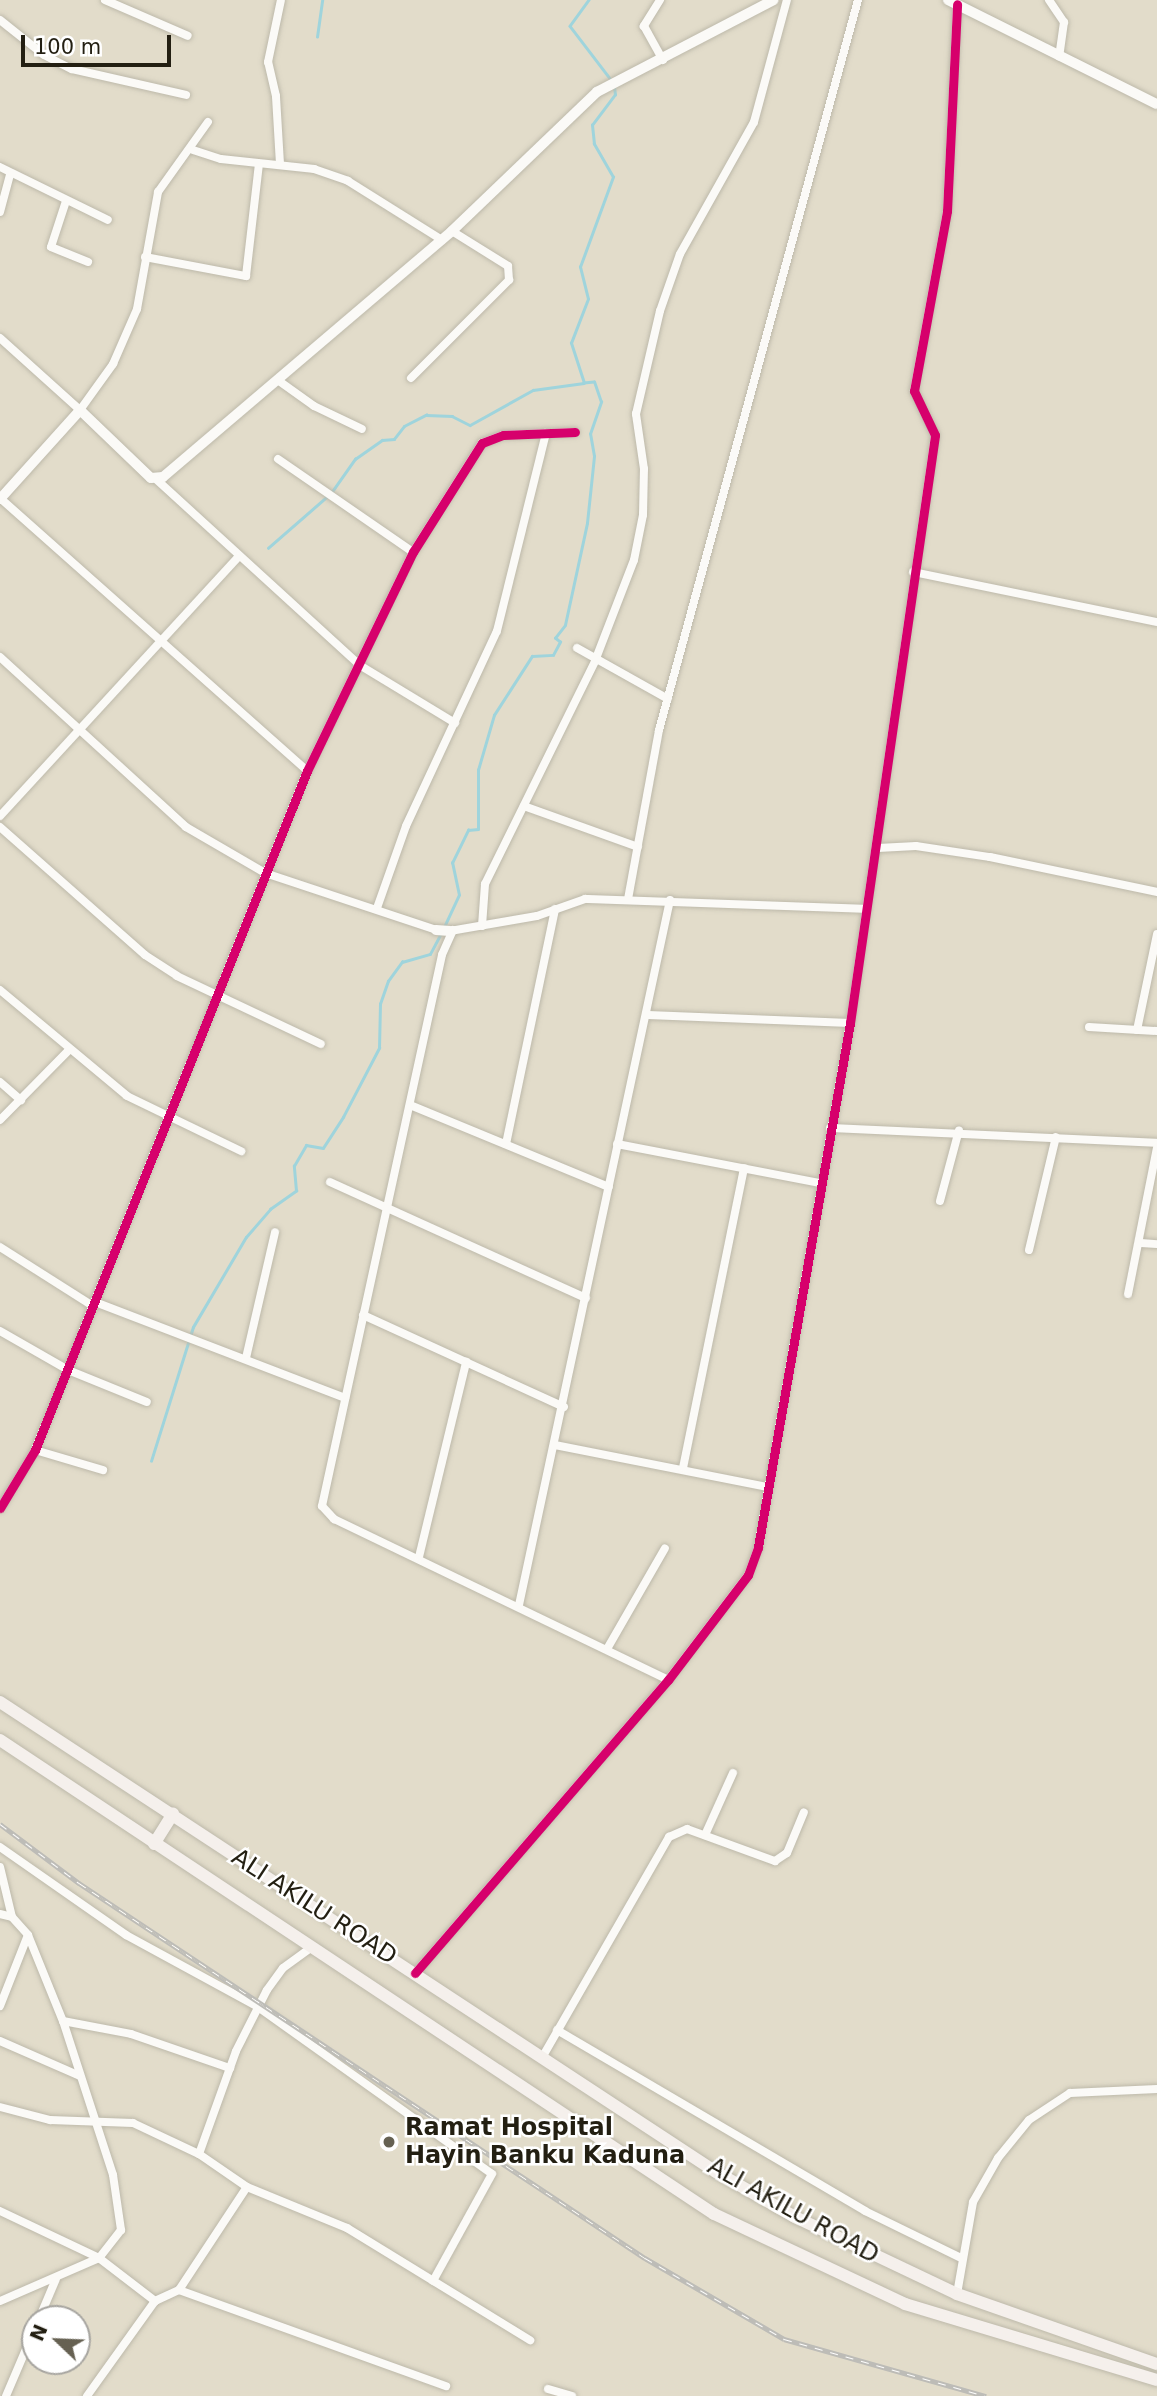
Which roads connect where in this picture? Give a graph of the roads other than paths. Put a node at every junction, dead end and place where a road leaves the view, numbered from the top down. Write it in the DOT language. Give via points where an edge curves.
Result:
graph roads {
  1 [pos="281,0"];
  2 [pos="660,0"];
  3 [pos="774,0"];
  4 [pos="787,0"];
  5 [pos="858,0"];
  6 [pos="1049,0"];
  7 [pos="107,1"];
  8 [pos="953,2"];
  9 [pos="0,20"];
  10 [pos="188,36"];
  11 [pos="1059,57"];
  12 [pos="663,60"];
  13 [pos="186,95"];
  14 [pos="1157,104"];
  15 [pos="208,122"];
  16 [pos="192,150"];
  17 [pos="259,164"];
  18 [pos="280,164"];
  19 [pos="0,167"];
  20 [pos="10,176"];
  21 [pos="66,201"];
  22 [pos="0,212"];
  23 [pos="108,220"];
  24 [pos="452,231"];
  25 [pos="442,240"];
  26 [pos="145,257"];
  27 [pos="88,262"];
  28 [pos="0,338"];
  29 [pos="411,378"];
  30 [pos="279,381"];
  31 [pos="80,410"];
  32 [pos="362,429"];
  33 [pos="575,432"];
  34 [pos="546,433"];
  35 [pos="278,459"];
  36 [pos="157,480"];
  37 [pos="0,498"];
  38 [pos="413,552"];
  39 [pos="238,557"];
  40 [pos="913,572"];
  41 [pos="1157,622"];
  42 [pos="158,640"];
  43 [pos="576,648"];
  44 [pos="0,657"];
  45 [pos="595,661"];
  46 [pos="361,666"];
  47 [pos="668,699"];
  48 [pos="455,723"];
  49 [pos="76,731"];
  50 [pos="307,771"];
  51 [pos="524,806"];
  52 [pos="0,816"];
  53 [pos="0,827"];
  54 [pos="638,848"];
  55 [pos="878,848"];
  56 [pos="265,873"];
  57 [pos="1157,892"];
  58 [pos="628,899"];
  59 [pos="670,900"];
  60 [pos="377,908"];
  61 [pos="555,909"];
  62 [pos="866,909"];
  63 [pos="482,926"];
  64 [pos="436,930"];
  65 [pos="451,931"];
  66 [pos="1157,934"];
  67 [pos="0,990"];
  68 [pos="218,995"];
  69 [pos="648,1015"];
  70 [pos="850,1023"];
  71 [pos="1089,1027"];
  72 [pos="1137,1030"];
  73 [pos="1157,1031"];
  74 [pos="321,1044"];
  75 [pos="68,1051"];
  76 [pos="0,1082"];
  77 [pos="21,1100"];
  78 [pos="410,1105"];
  79 [pos="167,1117"];
  80 [pos="0,1120"];
  81 [pos="830,1128"];
  82 [pos="959,1130"];
  83 [pos="1056,1137"];
  84 [pos="506,1144"];
  85 [pos="617,1144"];
  86 [pos="1157,1145"];
  87 [pos="242,1152"];
  88 [pos="744,1168"];
  89 [pos="330,1182"];
  90 [pos="820,1183"];
  91 [pos="609,1186"];
  92 [pos="940,1202"];
  93 [pos="386,1207"];
  94 [pos="275,1232"];
  95 [pos="1140,1243"];
  96 [pos="1157,1244"];
  97 [pos="0,1247"];
  98 [pos="1029,1250"];
  99 [pos="1128,1294"];
  100 [pos="586,1298"];
  101 [pos="94,1304"];
  102 [pos="362,1315"];
  103 [pos="3,1333"];
  104 [pos="0,1346"];
  105 [pos="246,1358"];
  106 [pos="466,1362"];
  107 [pos="68,1370"];
  108 [pos="345,1398"];
  109 [pos="147,1402"];
  110 [pos="564,1407"];
  111 [pos="555,1445"];
  112 [pos="35,1450"];
  113 [pos="683,1468"];
  114 [pos="103,1470"];
  115 [pos="768,1487"];
  116 [pos="0,1508"];
  117 [pos="665,1548"];
  118 [pos="419,1557"];
  119 [pos="519,1605"];
  120 [pos="607,1649"];
  121 [pos="668,1680"];
  122 [pos="0,1702"];
  123 [pos="0,1740"];
  124 [pos="733,1773"];
  125 [pos="804,1812"];
  126 [pos="173,1814"];
  127 [pos="705,1835"];
  128 [pos="154,1844"];
  129 [pos="0,1847"];
  130 [pos="0,1867"];
  131 [pos="0,1914"];
  132 [pos="12,1917"];
  133 [pos="28,1935"];
  134 [pos="311,1948"];
  135 [pos="415,1973"];
  136 [pos="0,2006"];
  137 [pos="258,2007"];
  138 [pos="64,2021"];
  139 [pos="557,2030"];
  140 [pos="0,2040"];
  141 [pos="542,2056"];
  142 [pos="230,2068"];
  143 [pos="80,2077"];
  144 [pos="1157,2089"];
  145 [pos="0,2106"];
  146 [pos="96,2122"];
  147 [pos="199,2154"];
  148 [pos="247,2187"];
  149 [pos="0,2211"];
  150 [pos="959,2257"];
  151 [pos="99,2258"];
  152 [pos="56,2279"];
  153 [pos="433,2281"];
  154 [pos="179,2290"];
  155 [pos="957,2294"];
  156 [pos="0,2301"];
  157 [pos="155,2301"];
  158 [pos="45,2305"];
  159 [pos="530,2340"];
  160 [pos="21,2361"];
  161 [pos="1157,2364"];
  162 [pos="1157,2380"];
  163 [pos="446,2386"];
  164 [pos="548,2389"];
  165 [pos="6,2396"];
  166 [pos="87,2396"];
  167 [pos="572,2396"];
  1 -- 18 [label="street" via="268,62"];
  2 -- 12 [label="street" via="643,26"];
  3 -- 12 [label="street"];
  4 -- 45 [label="street" via="754,122 680,254 660,312 636,414 644,469 643,515 634,560"];
  5 -- 47 [label="street"];
  6 -- 11 [label="street" via="1063,22"];
  7 -- 10 [label="street"];
  8 -- 11 [label="street"];
  8 -- 40 [label="street" via="947,211 914,391 934,435"];
  9 -- 13 [label="street" via="44,55 72,68"];
  11 -- 14 [label="street"];
  12 -- 24 [label="street" via="575,110"];
  15 -- 16 [label="street"];
  16 -- 17 [label="street"];
  16 -- 26 [label="street" via="158,192"];
  17 -- 18 [label="street"];
  17 -- 26 [label="street" via="246,275"];
  18 -- 25 [label="street" via="348,181"];
  19 -- 20 [label="street"];
  20 -- 21 [label="street"];
  20 -- 22 [label="street"];
  21 -- 23 [label="street"];
  21 -- 27 [label="street" via="51,247"];
  24 -- 25 [label="street"];
  24 -- 29 [label="street" via="512,271 509,280"];
  25 -- 30 [label="street"];
  26 -- 31 [label="street" via="142,292 126,337"];
  28 -- 31 [label="street"];
  30 -- 32 [label="street"];
  30 -- 36 [label="street"];
  31 -- 36 [label="street"];
  31 -- 37 [label="street"];
  33 -- 34 [label="street"];
  34 -- 38 [label="street" via="503,435 472,452"];
  34 -- 48 [label="street" via="513,582"];
  35 -- 38 [label="street"];
  36 -- 39 [label="street"];
  37 -- 42 [label="street"];
  38 -- 46 [label="street"];
  39 -- 42 [label="street"];
  39 -- 46 [label="street"];
  40 -- 41 [label="street"];
  40 -- 55 [label="street"];
  42 -- 49 [label="street"];
  42 -- 50 [label="street"];
  43 -- 45 [label="street"];
  44 -- 49 [label="street"];
  45 -- 47 [label="street"];
  45 -- 51 [label="street"];
  46 -- 48 [label="street"];
  46 -- 50 [label="street"];
  47 -- 54 [label="street"];
  48 -- 60 [label="street" via="406,826"];
  49 -- 52 [label="street"];
  49 -- 56 [label="street" via="186,827"];
  50 -- 56 [label="street"];
  51 -- 54 [label="street"];
  51 -- 63 [label="street" via="485,884"];
  53 -- 68 [label="street" via="145,955"];
  54 -- 58 [label="street"];
  55 -- 57 [label="street" via="916,846 990,857"];
  55 -- 62 [label="street"];
  56 -- 60 [label="street"];
  56 -- 68 [label="street"];
  58 -- 59 [label="street"];
  58 -- 61 [label="street" via="585,899"];
  59 -- 62 [label="street"];
  59 -- 69 [label="street"];
  60 -- 64 [label="street"];
  61 -- 63 [label="street"];
  61 -- 84 [label="street"];
  62 -- 70 [label="street"];
  63 -- 65 [label="street"];
  64 -- 65 [label="street"];
  65 -- 78 [label="street"];
  66 -- 72 [label="street"];
  67 -- 75 [label="street"];
  68 -- 74 [label="street"];
  68 -- 79 [label="street"];
  69 -- 70 [label="street"];
  69 -- 85 [label="street"];
  70 -- 81 [label="street"];
  71 -- 72 [label="street"];
  72 -- 73 [label="street"];
  75 -- 77 [label="street"];
  75 -- 79 [label="street" via="127,1096"];
  76 -- 77 [label="street"];
  77 -- 80 [label="street"];
  78 -- 84 [label="street"];
  78 -- 93 [label="street"];
  79 -- 87 [label="street"];
  79 -- 101 [label="street"];
  81 -- 82 [label="street"];
  81 -- 90 [label="street"];
  82 -- 83 [label="street"];
  82 -- 92 [label="street"];
  83 -- 86 [label="street"];
  83 -- 98 [label="street"];
  84 -- 91 [label="street"];
  85 -- 88 [label="street"];
  85 -- 91 [label="street"];
  86 -- 95 [label="street"];
  88 -- 90 [label="street"];
  88 -- 113 [label="street"];
  89 -- 93 [label="street"];
  90 -- 115 [label="street"];
  91 -- 100 [label="street"];
  93 -- 100 [label="street"];
  93 -- 102 [label="street"];
  94 -- 105 [label="street"];
  95 -- 96 [label="street"];
  95 -- 99 [label="street"];
  97 -- 101 [label="street"];
  100 -- 110 [label="street"];
  101 -- 105 [label="street"];
  101 -- 107 [label="street"];
  102 -- 106 [label="street"];
  102 -- 108 [label="street"];
  103 -- 104 [label="street"];
  103 -- 107 [label="street"];
  105 -- 108 [label="street"];
  106 -- 110 [label="street"];
  106 -- 118 [label="street"];
  107 -- 109 [label="street"];
  107 -- 112 [label="street"];
  108 -- 118 [label="street" via="322,1506 334,1519"];
  110 -- 111 [label="street"];
  111 -- 113 [label="street"];
  111 -- 119 [label="street"];
  112 -- 114 [label="street"];
  112 -- 116 [label="street"];
  113 -- 115 [label="street"];
  115 -- 121 [label="street" via="748,1575"];
  117 -- 120 [label="street"];
  118 -- 119 [label="street"];
  119 -- 120 [label="street"];
  120 -- 121 [label="street"];
  121 -- 135 [label="street"];
  122 -- 126 [label="main road, ALI AKILU ROAD"];
  123 -- 128 [label="main road, ALI AKILU ROAD"];
  124 -- 127 [label="street"];
  125 -- 127 [label="street" via="787,1853 775,1861"];
  126 -- 128 [label="main road"];
  126 -- 135 [label="main road, ALI AKILU ROAD"];
  127 -- 139 [label="street" via="687,1829 669,1837"];
  128 -- 134 [label="main road, ALI AKILU ROAD"];
  129 -- 137 [label="street" via="127,1936"];
  130 -- 132 [label="street"];
  131 -- 132 [label="street"];
  132 -- 133 [label="street"];
  133 -- 136 [label="street"];
  133 -- 138 [label="street"];
  134 -- 137 [label="street" via="284,1968"];
  134 -- 162 [label="main road, ALI AKILU ROAD" via="714,2214 801,2259 978,2330"];
  135 -- 141 [label="main road, ALI AKILU ROAD"];
  137 -- 142 [label="street"];
  137 -- 153 [label="street" via="492,2174"];
  138 -- 142 [label="street" via="131,2034"];
  138 -- 143 [label="street"];
  139 -- 141 [label="street"];
  139 -- 150 [label="street" via="865,2211"];
  140 -- 143 [label="street"];
  141 -- 155 [label="main road, ALI AKILU ROAD" via="761,2198"];
  142 -- 147 [label="street"];
  143 -- 146 [label="street"];
  144 -- 150 [label="street" via="1070,2093 1029,2120 984,2180"];
  145 -- 146 [label="street" via="50,2120"];
  146 -- 147 [label="street" via="133,2123"];
  146 -- 151 [label="street" via="113,2175 121,2230"];
  147 -- 148 [label="street"];
  148 -- 153 [label="street" via="347,2228"];
  148 -- 154 [label="street"];
  149 -- 151 [label="street"];
  150 -- 155 [label="street"];
  151 -- 152 [label="street"];
  151 -- 157 [label="street"];
  152 -- 156 [label="street"];
  152 -- 158 [label="street"];
  153 -- 159 [label="street"];
  154 -- 157 [label="street"];
  154 -- 163 [label="street"];
  155 -- 161 [label="main road, ALI AKILU ROAD"];
  157 -- 166 [label="street"];
  160 -- 165 [label="street"];
  164 -- 167 [label="street"];
}
